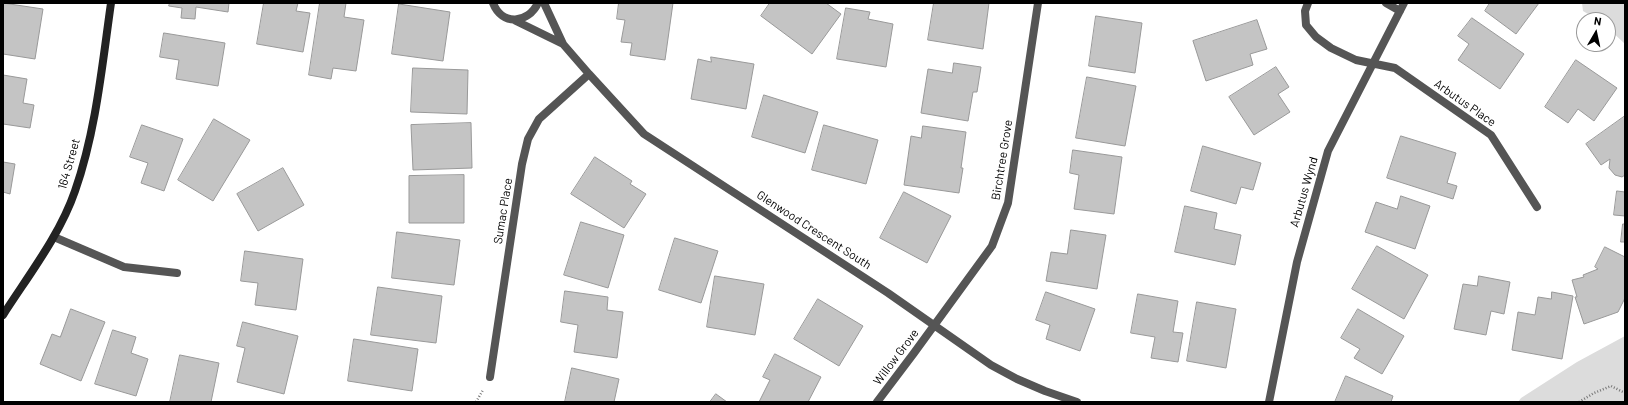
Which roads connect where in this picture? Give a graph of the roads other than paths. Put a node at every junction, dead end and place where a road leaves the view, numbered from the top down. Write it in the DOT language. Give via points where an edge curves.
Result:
graph roads {
  1 [pos="111,3"];
  2 [pos="493,3"];
  3 [pos="538,3"];
  4 [pos="544,3"];
  5 [pos="1038,3"];
  6 [pos="1308,3"];
  7 [pos="1386,3"];
  8 [pos="1404,3"];
  9 [pos="1400,11"];
  10 [pos="513,19"];
  11 [pos="563,44"];
  12 [pos="1372,64"];
  13 [pos="589,74"];
  14 [pos="1537,207"];
  15 [pos="54,237"];
  16 [pos="177,273"];
  17 [pos="3,315"];
  18 [pos="934,325"];
  19 [pos="490,377"];
  20 [pos="877,402"];
  21 [pos="1077,402"];
  22 [pos="1269,402"];
  1 -- 15 [label="street, 164 Street" via="86,156 75,192"];
  2 -- 10 [label="street, Glenwood Crescent South" via="500,14"];
  3 -- 10 [label="street" via="529,15"];
  4 -- 11 [label="street, Glenwood Crescent South"];
  5 -- 18 [label="street, Birchtree Grove" via="1008,203 992,246"];
  6 -- 12 [label="street, Arbutus Place" via="1305,11 1306,25 1316,38 1356,60"];
  7 -- 9 [label="street"];
  8 -- 9 [label="street, Arbutus Wynd"];
  9 -- 12 [label="street, Arbutus Wynd"];
  10 -- 11 [label="street, Glenwood Crescent South"];
  11 -- 13 [label="street, Glenwood Crescent South"];
  12 -- 14 [label="street, Arbutus Place" via="1395,68 1491,135"];
  12 -- 22 [label="street, Arbutus Wynd" via="1328,151 1297,262"];
  13 -- 18 [label="street, Glenwood Crescent South" via="644,134"];
  13 -- 19 [label="street, Sumac Place" via="539,119 528,139"];
  15 -- 16 [label="street" via="124,267"];
  15 -- 17 [label="street, 164 Street"];
  18 -- 20 [label="street, Willow Grove"];
  18 -- 21 [label="street, Glenwood Crescent South" via="991,365 1017,379"];
}
